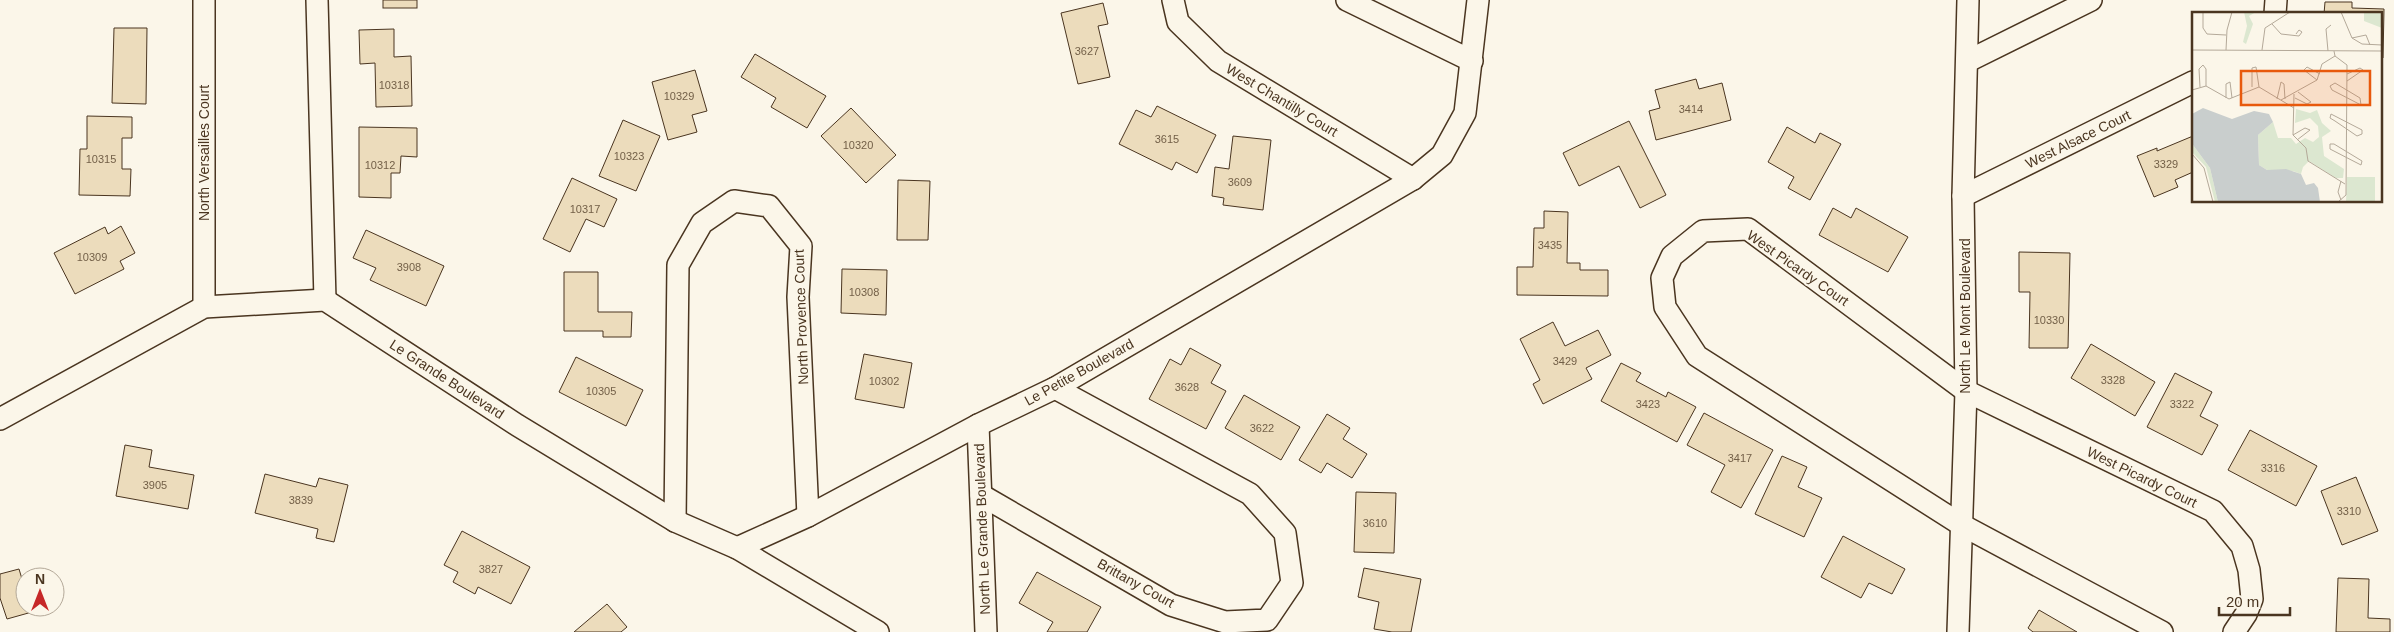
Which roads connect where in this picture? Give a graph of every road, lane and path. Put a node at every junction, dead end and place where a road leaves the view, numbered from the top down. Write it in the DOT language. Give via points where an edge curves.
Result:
graph roads {
  1 [pos="204,0"];
  2 [pos="317,0"];
  3 [pos="1173,0"];
  4 [pos="1347,0"];
  5 [pos="1478,0"];
  6 [pos="1968,0"];
  7 [pos="2091,0"];
  8 [pos="1472,61"];
  9 [pos="1968,61"];
  10 [pos="2192,82"];
  11 [pos="1413,179"];
  12 [pos="1963,196"];
  13 [pos="325,300"];
  14 [pos="204,307"];
  15 [pos="1055,388"];
  16 [pos="1966,391"];
  17 [pos="0,419"];
  18 [pos="978,425"];
  19 [pos="981,494"];
  20 [pos="808,516"];
  21 [pos="675,521"];
  22 [pos="1960,524"];
  23 [pos="737,548"];
  24 [pos="878,632"];
  25 [pos="986,632"];
  26 [pos="1958,632"];
  27 [pos="2162,632"];
  28 [pos="2234,632"];
  1 -- 14 [label="street, North Versailles Court"];
  2 -- 13 [label="street"];
  3 -- 11 [label="street, West Chantilly Court" via="1178,22 1218,61"];
  4 -- 8 [label="street"];
  5 -- 8 [label="street, Le Petite Boulevard"];
  6 -- 9 [label="street, North Le Mont Boulevard"];
  7 -- 9 [label="street"];
  8 -- 11 [label="street, Le Petite Boulevard" via="1465,113 1442,155"];
  9 -- 12 [label="street, North Le Mont Boulevard"];
  10 -- 12 [label="street, West Alsace Court"];
  11 -- 15 [label="street, Le Petite Boulevard"];
  12 -- 16 [label="street, North Le Mont Boulevard"];
  13 -- 14 [label="street"];
  13 -- 21 [label="street, Le Grande Boulevard" via="517,425"];
  14 -- 17 [label="street"];
  15 -- 18 [label="street, Le Petite Boulevard"];
  15 -- 19 [label="street, Brittany Court" via="1250,494 1285,533 1292,582 1267,620 1225,622 1171,605"];
  16 -- 22 [label="street, North Le Mont Boulevard"];
  16 -- 22 [label="street, West Picardy Court" via="1748,229 1704,231 1672,256 1662,278 1665,307 1697,356"];
  16 -- 28 [label="street, West Picardy Court" via="2213,511 2242,546 2249,570 2252,600"];
  18 -- 19 [label="street, North Le Grande Boulevard"];
  18 -- 20 [label="street, Le Petite Boulevard"];
  19 -- 25 [label="street, North Le Grande Boulevard"];
  20 -- 21 [label="street, North Provence Court" via="798,297 801,246 769,206 734,201 702,223 678,265"];
  20 -- 23 [label="street, Le Petite Boulevard"];
  21 -- 23 [label="street, Le Grande Boulevard"];
  22 -- 26 [label="street, North Le Mont Boulevard"];
  22 -- 27 [label="street, West Picardy Court"];
  23 -- 24 [label="street, Le Grande Boulevard"];
}
